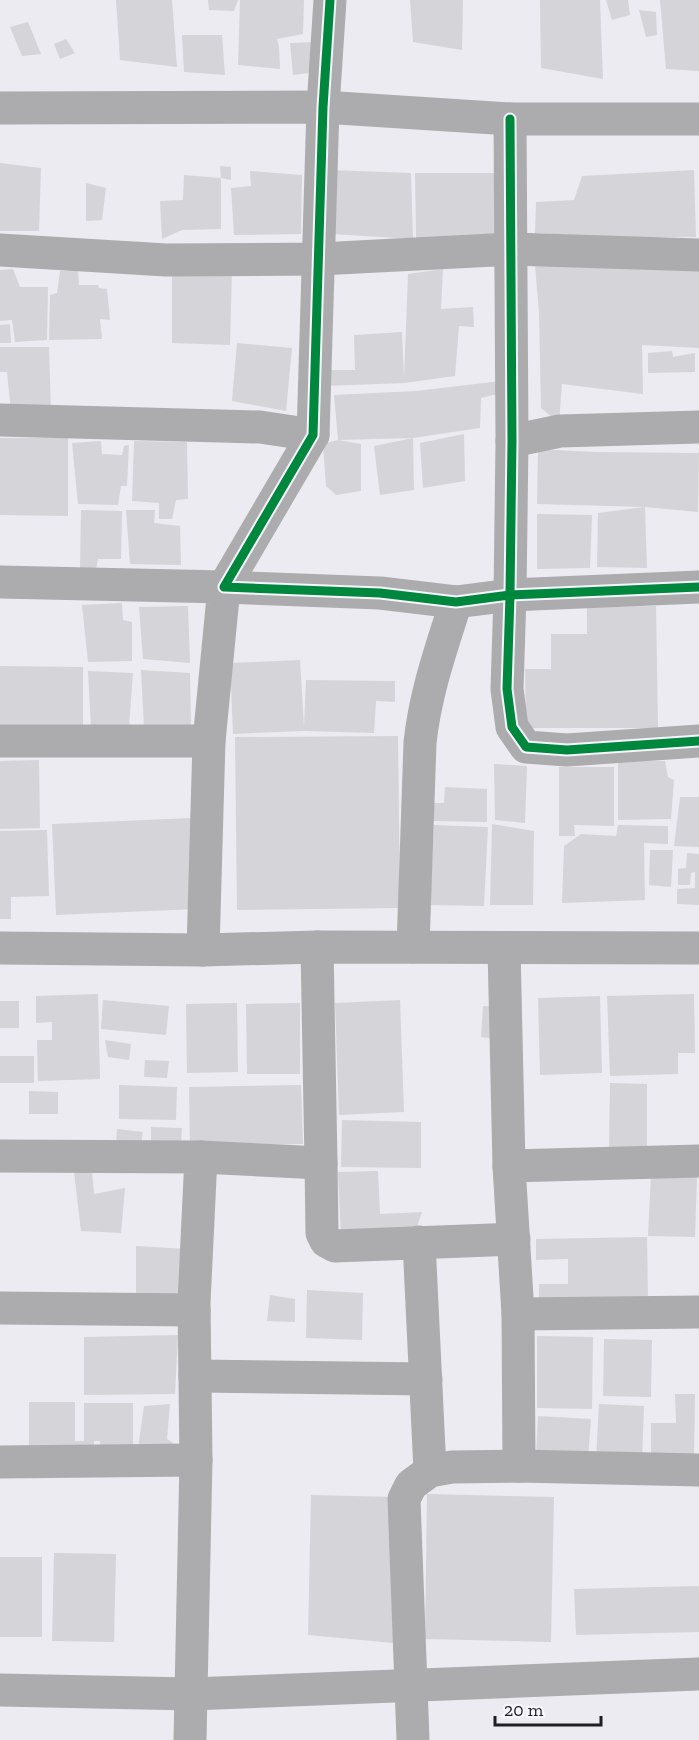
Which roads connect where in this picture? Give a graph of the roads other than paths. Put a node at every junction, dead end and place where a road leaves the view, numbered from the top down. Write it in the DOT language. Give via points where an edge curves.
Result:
graph roads {
  1 [pos="330,0"];
  2 [pos="323,107"];
  3 [pos="0,108"];
  4 [pos="510,119"];
  5 [pos="699,119"];
  6 [pos="512,249"];
  7 [pos="0,250"];
  8 [pos="699,255"];
  9 [pos="319,259"];
  10 [pos="0,420"];
  11 [pos="699,427"];
  12 [pos="313,435"];
  13 [pos="512,441"];
  14 [pos="0,582"];
  15 [pos="224,587"];
  16 [pos="699,587"];
  17 [pos="510,595"];
  18 [pos="456,602"];
  19 [pos="0,741"];
  20 [pos="209,741"];
  21 [pos="699,741"];
  22 [pos="317,947"];
  23 [pos="413,947"];
  24 [pos="0,948"];
  25 [pos="504,948"];
  26 [pos="699,948"];
  27 [pos="203,950"];
  28 [pos="0,1156"];
  29 [pos="201,1157"];
  30 [pos="699,1161"];
  31 [pos="321,1163"];
  32 [pos="509,1166"];
  33 [pos="513,1239"];
  34 [pos="418,1242"];
  35 [pos="0,1308"];
  36 [pos="194,1310"];
  37 [pos="699,1312"];
  38 [pos="518,1314"];
  39 [pos="195,1376"];
  40 [pos="426,1379"];
  41 [pos="196,1461"];
  42 [pos="0,1462"];
  43 [pos="519,1466"];
  44 [pos="699,1470"];
  45 [pos="430,1471"];
  46 [pos="699,1674"];
  47 [pos="411,1685"];
  48 [pos="0,1690"];
  49 [pos="191,1694"];
  50 [pos="190,1740"];
  51 [pos="413,1740"];
  1 -- 2 [label="street"];
  2 -- 3 [label="street"];
  2 -- 4 [label="street"];
  2 -- 9 [label="street"];
  4 -- 5 [label="street"];
  4 -- 6 [label="street"];
  6 -- 8 [label="street"];
  6 -- 9 [label="street"];
  6 -- 13 [label="street"];
  7 -- 9 [label="street" via="166,260"];
  9 -- 12 [label="street"];
  10 -- 12 [label="street" via="260,428"];
  11 -- 13 [label="street" via="560,431"];
  12 -- 15 [label="street"];
  13 -- 17 [label="street"];
  14 -- 15 [label="street"];
  15 -- 18 [label="street" via="380,593"];
  15 -- 20 [label="street"];
  16 -- 17 [label="street"];
  17 -- 18 [label="street"];
  17 -- 21 [label="street" via="507,689 512,727 526,747 567,750"];
  18 -- 23 [label="street" via="423,715"];
  19 -- 20 [label="street"];
  20 -- 27 [label="street"];
  22 -- 23 [label="street"];
  22 -- 27 [label="street"];
  22 -- 31 [label="street"];
  23 -- 25 [label="street"];
  24 -- 27 [label="street"];
  25 -- 26 [label="street"];
  25 -- 32 [label="street"];
  28 -- 29 [label="street"];
  29 -- 31 [label="street"];
  29 -- 36 [label="street"];
  30 -- 32 [label="street"];
  31 -- 34 [label="street" via="322,1233 326,1241 335,1246"];
  32 -- 33 [label="street"];
  33 -- 34 [label="street"];
  33 -- 38 [label="street"];
  34 -- 40 [label="street"];
  35 -- 36 [label="street"];
  36 -- 39 [label="street"];
  37 -- 38 [label="street"];
  38 -- 43 [label="street"];
  39 -- 40 [label="street"];
  39 -- 41 [label="street"];
  40 -- 45 [label="street"];
  41 -- 42 [label="street"];
  41 -- 49 [label="street"];
  43 -- 44 [label="street"];
  43 -- 45 [label="street"];
  45 -- 47 [label="street" via="411,1485 404,1499"];
  46 -- 47 [label="street"];
  47 -- 49 [label="street"];
  47 -- 51 [label="street"];
  48 -- 49 [label="street"];
  49 -- 50 [label="street"];
}
